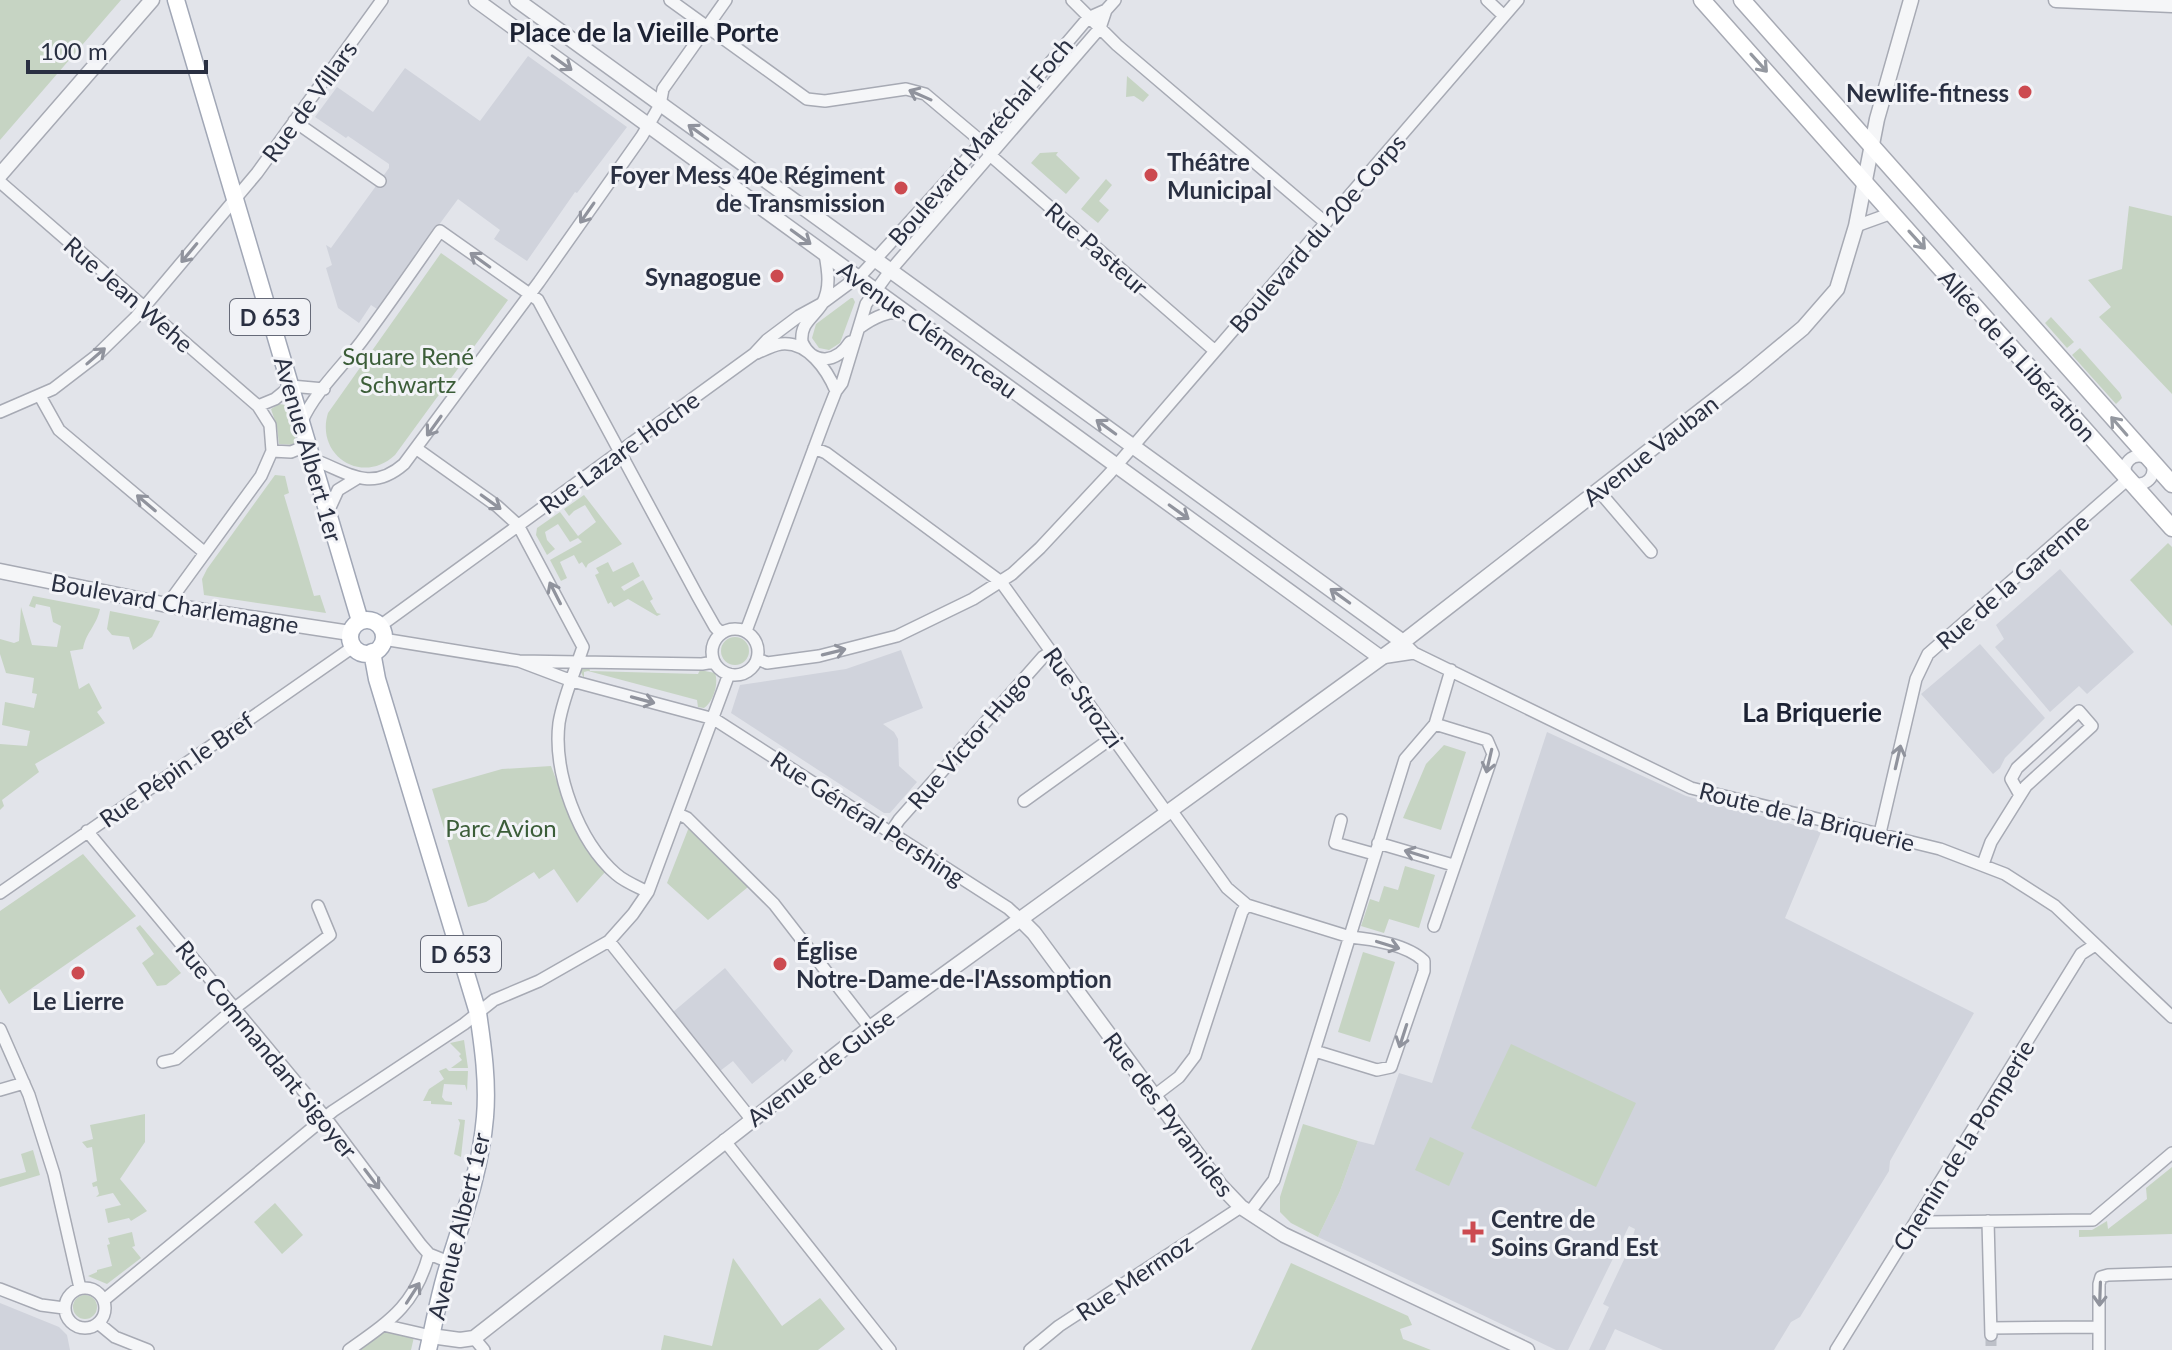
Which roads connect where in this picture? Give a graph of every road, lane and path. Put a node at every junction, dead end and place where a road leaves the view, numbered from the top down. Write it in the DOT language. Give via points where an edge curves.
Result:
graph roads {
  1 [pos="138,0"];
  2 [pos="152,0"];
  3 [pos="382,0"];
  4 [pos="476,0"];
  5 [pos="517,0"];
  6 [pos="670,0"];
  7 [pos="726,0"];
  8 [pos="1072,0"];
  9 [pos="1115,0"];
  10 [pos="1487,0"];
  11 [pos="1518,0"];
  12 [pos="1742,0"];
  13 [pos="1911,0"];
  14 [pos="2056,0"];
  15 [pos="1707,2"];
  16 [pos="176,4"];
  17 [pos="2172,5"];
  18 [pos="1106,10"];
  19 [pos="1504,16"];
  20 [pos="1088,18"];
  21 [pos="707,25"];
  22 [pos="1100,28"];
  23 [pos="660,105"];
  24 [pos="294,121"];
  25 [pos="647,125"];
  26 [pos="982,142"];
  27 [pos="1872,147"];
  28 [pos="990,155"];
  29 [pos="0,161"];
  30 [pos="0,175"];
  31 [pos="380,181"];
  32 [pos="0,182"];
  33 [pos="1865,182"];
  34 [pos="236,200"];
  35 [pos="1892,213"];
  36 [pos="1326,223"];
  37 [pos="1856,226"];
  38 [pos="825,254"];
  39 [pos="875,260"];
  40 [pos="890,271"];
  41 [pos="858,278"];
  42 [pos="875,291"];
  43 [pos="529,295"];
  44 [pos="821,304"];
  45 [pos="144,307"];
  46 [pos="910,316"];
  47 [pos="857,329"];
  48 [pos="1215,351"];
  49 [pos="754,354"];
  50 [pos="813,356"];
  51 [pos="291,386"];
  52 [pos="324,389"];
  53 [pos="836,391"];
  54 [pos="40,396"];
  55 [pos="258,406"];
  56 [pos="0,412"];
  57 [pos="302,421"];
  58 [pos="1133,447"];
  59 [pos="814,448"];
  60 [pos="417,449"];
  61 [pos="272,451"];
  62 [pos="310,452"];
  63 [pos="621,453"];
  64 [pos="2150,460"];
  65 [pos="1116,466"];
  66 [pos="356,479"];
  67 [pos="2128,479"];
  68 [pos="2172,484"];
  69 [pos="1598,490"];
  70 [pos="328,512"];
  71 [pos="518,525"];
  72 [pos="2172,528"];
  73 [pos="1651,552"];
  74 [pos="205,553"];
  75 [pos="0,571"];
  76 [pos="1001,582"];
  77 [pos="167,605"];
  78 [pos="746,631"];
  79 [pos="382,633"];
  80 [pos="721,633"];
  81 [pos="355,634"];
  82 [pos="1403,642"];
  83 [pos="372,652"];
  84 [pos="1051,652"];
  85 [pos="1414,653"];
  86 [pos="1381,658"];
  87 [pos="758,659"];
  88 [pos="519,661"];
  89 [pos="578,662"];
  90 [pos="714,662"];
  91 [pos="1451,670"];
  92 [pos="729,674"];
  93 [pos="572,681"];
  94 [pos="714,719"];
  95 [pos="1435,724"];
  96 [pos="1113,737"];
  97 [pos="2020,795"];
  98 [pos="1024,801"];
  99 [pos="1169,811"];
  100 [pos="678,814"];
  101 [pos="1341,820"];
  102 [pos="87,831"];
  103 [pos="891,832"];
  104 [pos="1880,833"];
  105 [pos="1376,848"];
  106 [pos="1983,864"];
  107 [pos="1453,865"];
  108 [pos="648,892"];
  109 [pos="0,893"];
  110 [pos="1247,905"];
  111 [pos="318,906"];
  112 [pos="1020,919"];
  113 [pos="1434,926"];
  114 [pos="1350,937"];
  115 [pos="609,941"];
  116 [pos="2095,945"];
  117 [pos="235,1008"];
  118 [pos="478,1013"];
  119 [pos="2172,1017"];
  120 [pos="870,1028"];
  121 [pos="0,1029"];
  122 [pos="1315,1051"];
  123 [pos="163,1062"];
  124 [pos="24,1083"];
  125 [pos="0,1090"];
  126 [pos="1154,1096"];
  127 [pos="325,1117"];
  128 [pos="751,1119"];
  129 [pos="724,1140"];
  130 [pos="2172,1153"];
  131 [pos="1245,1210"];
  132 [pos="1916,1220"];
  133 [pos="1988,1221"];
  134 [pos="429,1254"];
  135 [pos="449,1262"];
  136 [pos="2172,1273"];
  137 [pos="80,1288"];
  138 [pos="0,1289"];
  139 [pos="104,1300"];
  140 [pos="64,1308"];
  141 [pos="98,1323"];
  142 [pos="383,1325"];
  143 [pos="2099,1327"];
  144 [pos="474,1338"];
  145 [pos="430,1343"];
  146 [pos="148,1350"];
  147 [pos="349,1350"];
  148 [pos="484,1350"];
  149 [pos="890,1350"];
  150 [pos="1030,1350"];
  151 [pos="1527,1350"];
  152 [pos="1836,1350"];
  153 [pos="2099,1350"];
  1 -- 29 [label="street"];
  2 -- 30 [label="street"];
  3 -- 24 [label="street, Rue de Villars"];
  4 -- 25 [label="street, Avenue Clémenceau, one-way"];
  5 -- 23 [label="street, Avenue Clémenceau"];
  6 -- 21 [label="street"];
  7 -- 21 [label="street"];
  8 -- 20 [label="street"];
  9 -- 18 [label="street, Boulevard Maréchal Foch"];
  10 -- 19 [label="street"];
  11 -- 19 [label="street, Boulevard du 20e Corps"];
  12 -- 27 [label="main road, Allée de la Libération"];
  13 -- 27 [label="street, Avenue Vauban"];
  14 -- 17 [label="street"];
  15 -- 33 [label="main road, Allée de la Libération, one-way"];
  16 -- 34 [label="main road, Avenue Albert 1er / D 653"];
  18 -- 20 [label="street, Boulevard Maréchal Foch"];
  18 -- 22 [label="street, Boulevard Maréchal Foch"];
  19 -- 36 [label="street, Boulevard du 20e Corps"];
  20 -- 22 [label="street"];
  20 -- 26 [label="street, Boulevard Maréchal Foch"];
  21 -- 23 [label="street" via="663,89"];
  26 -- 21 [label="street, Rue Pasteur, one-way" via="925,94 906,89 807,99"];
  22 -- 28 [label="street, Boulevard Maréchal Foch"];
  22 -- 36 [label="street"];
  23 -- 25 [label="street"];
  39 -- 23 [label="street, Avenue Clémenceau, one-way"];
  24 -- 31 [label="street"];
  24 -- 34 [label="street, Rue de Villars"];
  25 -- 38 [label="street, Avenue Clémenceau, one-way"];
  25 -- 43 [label="street, one-way"];
  26 -- 28 [label="street, Rue Pasteur"];
  26 -- 39 [label="street, Boulevard Maréchal Foch"];
  27 -- 33 [label="street, Avenue Vauban"];
  64 -- 27 [label="main road, Allée de la Libération, one-way"];
  28 -- 40 [label="street, Boulevard Maréchal Foch"];
  28 -- 48 [label="street, Rue Pasteur"];
  32 -- 45 [label="street, Rue Jean Wehe"];
  33 -- 35 [label="main road, Allée de la Libération"];
  33 -- 37 [label="street, Avenue Vauban"];
  34 -- 45 [label="street, Rue de Villars, one-way"];
  34 -- 51 [label="main road, Avenue Albert 1er / D 653"];
  35 -- 37 [label="street"];
  35 -- 67 [label="main road, Allée de la Libération, one-way"];
  36 -- 48 [label="street, Boulevard du 20e Corps"];
  37 -- 69 [label="street, Avenue Vauban" via="1837,289 1803,328"];
  38 -- 41 [label="street, Avenue Clémenceau"];
  38 -- 44 [label="street" via="828,281"];
  39 -- 40 [label="street, Avenue Clémenceau"];
  39 -- 41 [label="street, Boulevard Maréchal Foch"];
  40 -- 42 [label="street, Boulevard Maréchal Foch"];
  58 -- 40 [label="street, Avenue Clémenceau, one-way"];
  41 -- 42 [label="street, Avenue Clémenceau"];
  41 -- 44 [label="street, Rue Lazare Hoche"];
  42 -- 46 [label="street, Avenue Clémenceau"];
  42 -- 47 [label="street, Boulevard Maréchal Foch"];
  43 -- 52 [label="street, one-way" via="440,231"];
  43 -- 60 [label="street, one-way"];
  43 -- 63 [label="street" via="538,300"];
  44 -- 49 [label="street, Rue Lazare Hoche"];
  44 -- 50 [label="street" via="802,333"];
  54 -- 45 [label="street, Rue de Villars, one-way" via="96,356"];
  45 -- 55 [label="street, Rue Jean Wehe"];
  46 -- 47 [label="street" via="882,315"];
  46 -- 65 [label="street, Avenue Clémenceau"];
  47 -- 50 [label="street" via="836,357"];
  47 -- 53 [label="street"];
  48 -- 58 [label="street, Boulevard du 20e Corps"];
  49 -- 50 [label="street" via="781,344"];
  49 -- 63 [label="street, Rue Lazare Hoche"];
  50 -- 53 [label="street" via="829,373"];
  51 -- 52 [label="street"];
  51 -- 55 [label="street"];
  51 -- 57 [label="main road, Avenue Albert 1er / D 653"];
  52 -- 57 [label="street" via="310,402"];
  53 -- 59 [label="street"];
  54 -- 56 [label="street, Rue de Villars"];
  74 -- 54 [label="street, one-way" via="59,430"];
  55 -- 61 [label="street" via="270,425"];
  57 -- 62 [label="main road, Avenue Albert 1er / D 653"];
  58 -- 65 [label="street, Boulevard du 20e Corps"];
  82 -- 58 [label="street, Avenue Clémenceau, one-way"];
  59 -- 76 [label="street, Rue Strozzi"];
  59 -- 78 [label="street"];
  60 -- 66 [label="street" via="398,470"];
  60 -- 71 [label="street, one-way"];
  61 -- 62 [label="street"];
  61 -- 74 [label="street" via="261,476"];
  62 -- 66 [label="street"];
  62 -- 70 [label="main road, Avenue Albert 1er / D 653"];
  63 -- 71 [label="street, Rue Lazare Hoche"];
  63 -- 80 [label="street"];
  64 -- 67 [label="street" via="2128,460"];
  64 -- 67 [label="street" via="2153,474 2147,481"];
  64 -- 68 [label="main road, Allée de la Libération"];
  65 -- 76 [label="street, Boulevard du 20e Corps"];
  65 -- 86 [label="street, Avenue Clémenceau, one-way"];
  66 -- 70 [label="street" via="341,487"];
  67 -- 72 [label="main road, Allée de la Libération"];
  104 -- 67 [label="street, Rue de la Garenne, one-way" via="1916,679 1928,654"];
  69 -- 73 [label="street"];
  69 -- 82 [label="street, Avenue Vauban"];
  70 -- 81 [label="main road, Avenue Albert 1er / D 653"];
  71 -- 79 [label="street, Rue Lazare Hoche"];
  89 -- 71 [label="street, one-way" via="583,647"];
  74 -- 77 [label="street"];
  75 -- 77 [label="street, Boulevard Charlemagne"];
  76 -- 84 [label="street, Rue Strozzi"];
  87 -- 76 [label="street, Boulevard du 20e Corps, one-way" via="767,663 819,656 897,636"];
  77 -- 81 [label="street, Boulevard Charlemagne"];
  78 -- 80 [label="street"];
  78 -- 87 [label="street" via="757,642"];
  79 -- 81 [label="main road" via="372,621"];
  79 -- 83 [label="main road" via="380,647"];
  79 -- 88 [label="street"];
  80 -- 90 [label="street" via="712,646"];
  81 -- 83 [label="main road" via="363,653"];
  81 -- 102 [label="street, Rue Pépin le Bref"];
  82 -- 85 [label="street, Route de la Briquerie"];
  82 -- 86 [label="street, Avenue de Guise"];
  83 -- 118 [label="main road, Avenue Albert 1er / D 653"];
  84 -- 96 [label="street, Rue Strozzi"];
  84 -- 103 [label="street, Rue Victor Hugo"];
  85 -- 86 [label="street"];
  85 -- 91 [label="street, Route de la Briquerie"];
  86 -- 99 [label="street, Avenue de Guise"];
  87 -- 92 [label="street" via="747,672"];
  88 -- 89 [label="street"];
  88 -- 93 [label="street, Rue Général Pershing"];
  89 -- 90 [label="street"];
  89 -- 93 [label="street"];
  90 -- 92 [label="street"];
  91 -- 95 [label="street"];
  91 -- 104 [label="street, Route de la Briquerie" via="1691,788"];
  92 -- 94 [label="street"];
  93 -- 94 [label="street, Rue Général Pershing, one-way"];
  93 -- 108 [label="street" via="559,722 558,757 568,796 591,845 617,875"];
  94 -- 100 [label="street"];
  94 -- 103 [label="street, Rue Général Pershing"];
  95 -- 105 [label="street, Rue Mermoz" via="1405,759"];
  95 -- 107 [label="street, one-way" via="1487,740 1493,754"];
  96 -- 98 [label="street"];
  96 -- 99 [label="street, Rue Strozzi"];
  97 -- 97 [label="street" via="2092,726 2079,711 2017,768 2011,779"];
  97 -- 106 [label="street"];
  99 -- 110 [label="street, Rue Strozzi" via="1227,888"];
  99 -- 112 [label="street, Avenue de Guise"];
  100 -- 108 [label="street"];
  100 -- 120 [label="street" via="774,904"];
  101 -- 105 [label="street" via="1335,843"];
  102 -- 109 [label="street, Rue Pépin le Bref"];
  102 -- 117 [label="street, Rue Commandant Sigoyer"];
  103 -- 112 [label="street, Rue Général Pershing"];
  104 -- 106 [label="street, Route de la Briquerie"];
  107 -- 105 [label="street, one-way"];
  105 -- 114 [label="street, Rue Mermoz"];
  106 -- 116 [label="street, Route de la Briquerie" via="2055,906"];
  107 -- 113 [label="street"];
  108 -- 115 [label="street"];
  110 -- 114 [label="street"];
  110 -- 126 [label="street" via="1195,1056"];
  111 -- 117 [label="street" via="330,935"];
  112 -- 120 [label="street, Avenue de Guise"];
  112 -- 126 [label="street, Rue des Pyramides"];
  114 -- 122 [label="street, Rue Mermoz"];
  114 -- 122 [label="street, one-way" via="1412,952 1424,961 1424,971 1391,1067 1377,1070"];
  115 -- 118 [label="street"];
  115 -- 128 [label="street"];
  116 -- 119 [label="street, Route de la Briquerie"];
  116 -- 132 [label="street, Chemin de la Pomperie" via="2081,954"];
  117 -- 123 [label="street" via="176,1059"];
  117 -- 127 [label="street, Rue Commandant Sigoyer"];
  118 -- 127 [label="street"];
  118 -- 135 [label="main road, Avenue Albert 1er / D 653" via="485,1060 483,1138"];
  120 -- 128 [label="street, Avenue de Guise"];
  121 -- 124 [label="street"];
  122 -- 131 [label="street, Rue Mermoz" via="1274,1180"];
  124 -- 125 [label="street"];
  124 -- 137 [label="street" via="54,1174"];
  126 -- 131 [label="street, Rue des Pyramides"];
  127 -- 134 [label="street, Rue Commandant Sigoyer, one-way"];
  127 -- 139 [label="street"];
  128 -- 129 [label="street, Avenue de Guise"];
  129 -- 144 [label="street, Avenue de Guise"];
  129 -- 149 [label="street"];
  130 -- 133 [label="street" via="2093,1220"];
  131 -- 150 [label="street, Rue Mermoz" via="1059,1326"];
  131 -- 151 [label="street, Rue des Pyramides" via="1284,1235"];
  132 -- 133 [label="street"];
  132 -- 152 [label="street, Chemin de la Pomperie"];
  133 -- 143 [label="street" via="1991,1332"];
  134 -- 135 [label="street"];
  142 -- 134 [label="street, one-way" via="409,1302"];
  135 -- 145 [label="main road, Avenue Albert 1er / D 653"];
  136 -- 143 [label="street, one-way" via="2101,1277"];
  137 -- 139 [label="street" via="96,1291"];
  137 -- 140 [label="street" via="69,1295"];
  138 -- 140 [label="street"];
  139 -- 141 [label="street"];
  140 -- 141 [label="street" via="76,1326"];
  141 -- 146 [label="street" via="115,1337"];
  142 -- 145 [label="street"];
  142 -- 147 [label="street"];
  143 -- 153 [label="street"];
  144 -- 145 [label="street"];
  144 -- 148 [label="street"];
}
